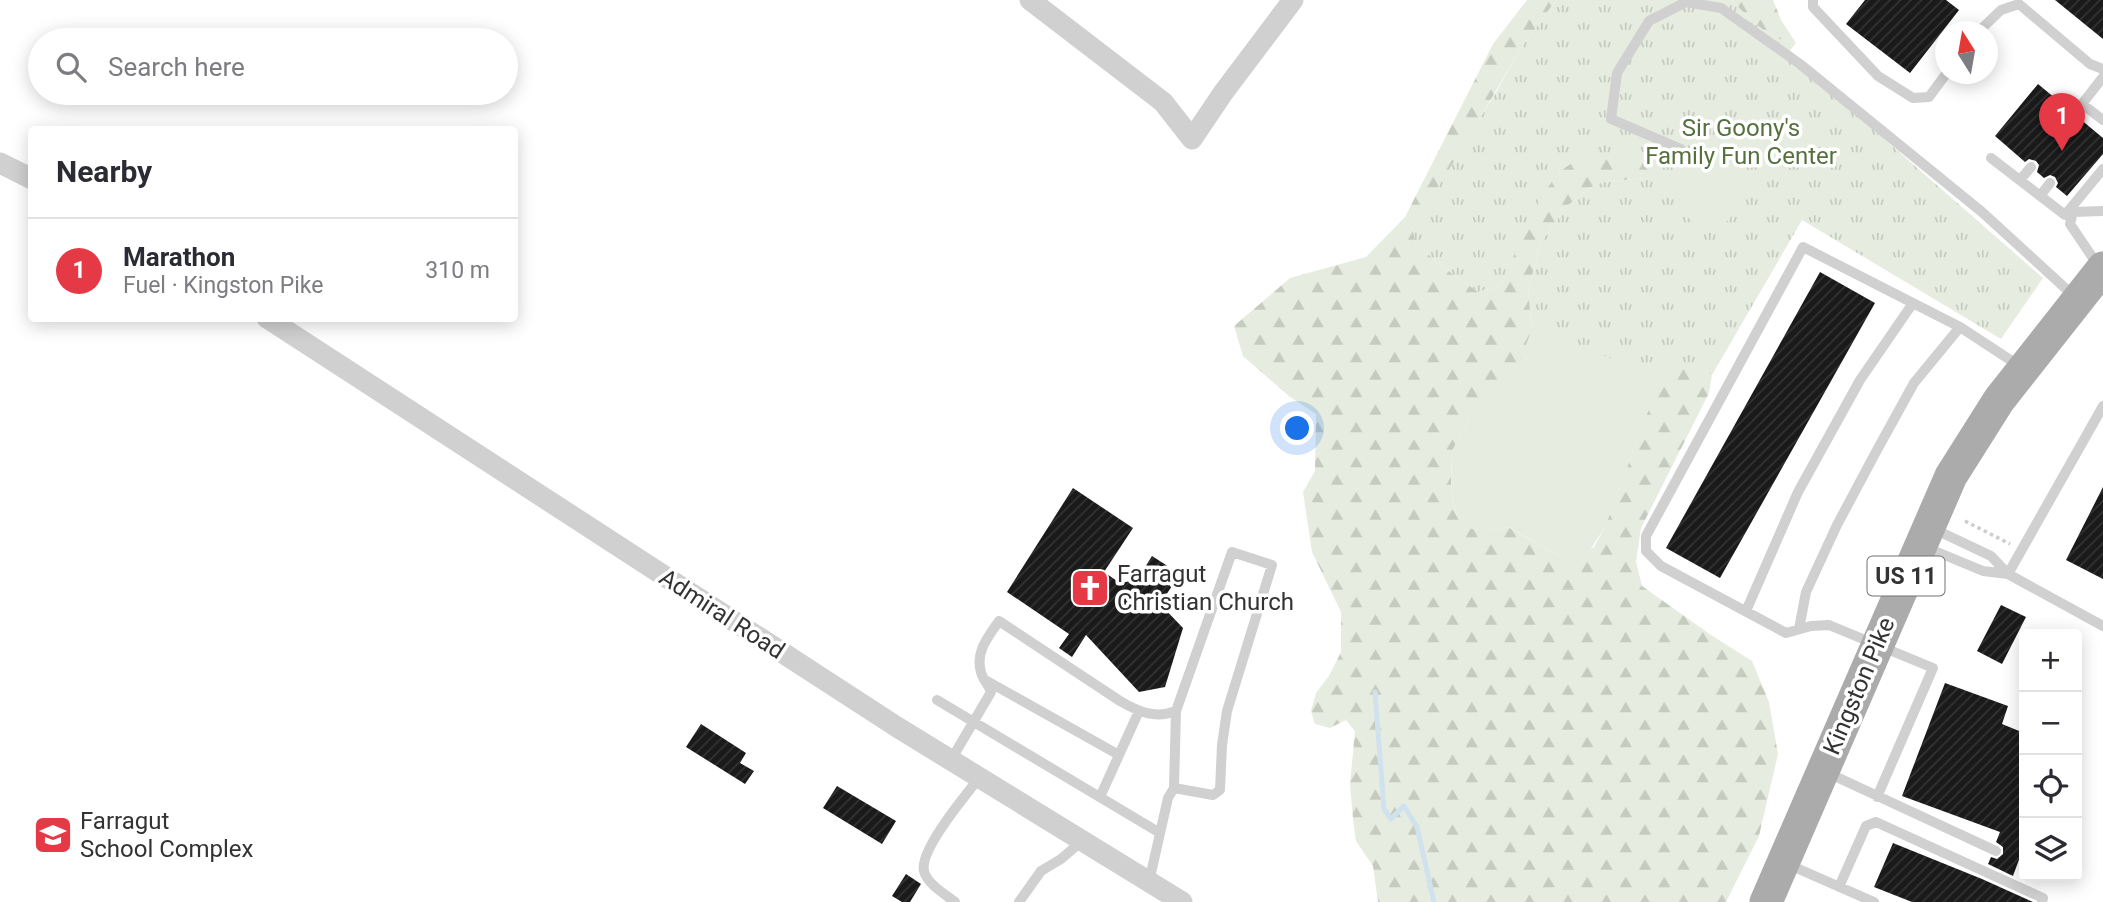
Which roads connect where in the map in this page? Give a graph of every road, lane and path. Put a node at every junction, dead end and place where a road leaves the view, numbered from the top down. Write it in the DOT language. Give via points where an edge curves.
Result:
graph roads {
  1 [pos="1030,0"];
  2 [pos="1293,0"];
  3 [pos="1813,0"];
  4 [pos="1990,21"];
  5 [pos="2103,69"];
  6 [pos="2103,77"];
  7 [pos="1939,84"];
  8 [pos="2082,104"];
  9 [pos="2074,114"];
  10 [pos="2101,119"];
  11 [pos="2091,128"];
  12 [pos="1681,149"];
  13 [pos="1991,158"];
  14 [pos="0,163"];
  15 [pos="2031,167"];
  16 [pos="2103,169"];
  17 [pos="28,177"];
  18 [pos="2020,180"];
  19 [pos="2050,183"];
  20 [pos="2040,196"];
  21 [pos="2071,211"];
  22 [pos="2103,211"];
  23 [pos="2096,278"];
  24 [pos="1913,303"];
  25 [pos="273,322"];
  26 [pos="1960,327"];
  27 [pos="2023,368"];
  28 [pos="2102,411"];
  29 [pos="1965,521"];
  30 [pos="1924,535"];
  31 [pos="2021,550"];
  32 [pos="2008,574"];
  33 [pos="1746,611"];
  34 [pos="2103,626"];
  35 [pos="1799,629"];
  36 [pos="1876,645"];
  37 [pos="985,680"];
  38 [pos="937,701"];
  39 [pos="1139,711"];
  40 [pos="1176,711"];
  41 [pos="974,721"];
  42 [pos="1119,755"];
  43 [pos="951,760"];
  44 [pos="1822,770"];
  45 [pos="979,778"];
  46 [pos="1174,788"];
  47 [pos="1100,797"];
  48 [pos="1877,797"];
  49 [pos="1160,833"];
  50 [pos="1082,841"];
  51 [pos="1996,851"];
  52 [pos="1783,862"];
  53 [pos="1149,882"];
  54 [pos="1839,887"];
  55 [pos="955,902"];
  56 [pos="1019,902"];
  57 [pos="1182,902"];
  58 [pos="1766,902"];
  59 [pos="1874,902"];
  60 [pos="2042,902"];
  1 -- 2 [label="street" via="1163,102 1192,139"];
  3 -- 7 [label="lane" via="1813,7 1878,76 1913,98 1929,97"];
  4 -- 5 [label="lane" via="2001,10 2019,4 2090,64"];
  6 -- 8 [label="lane"];
  8 -- 9 [label="lane"];
  8 -- 10 [label="lane"];
  10 -- 11 [label="lane"];
  12 -- 23 [label="lane" via="1611,119 1617,73 1649,21 1686,2 1721,8 1800,64 1982,212"];
  13 -- 18 [label="lane"];
  14 -- 17 [label="street"];
  15 -- 18 [label="lane"];
  16 -- 21 [label="lane"];
  18 -- 20 [label="lane"];
  19 -- 20 [label="lane"];
  20 -- 21 [label="lane" via="2065,215"];
  21 -- 22 [label="lane"];
  21 -- 23 [label="lane" via="2070,224"];
  23 -- 27 [label="main road, Kingston Pike / US 11"];
  24 -- 26 [label="lane"];
  24 -- 33 [label="lane" via="1860,380 1798,492"];
  24 -- 33 [label="lane" via="1803,247 1646,537 1646,551 1661,566"];
  25 -- 43 [label="street, Admiral Road"];
  26 -- 27 [label="lane"];
  26 -- 35 [label="lane" via="1914,383 1866,471 1806,592"];
  27 -- 30 [label="main road, Kingston Pike / US 11" via="1951,476"];
  28 -- 31 [label="lane"];
  29 -- 31 [label="path"];
  30 -- 32 [label="lane" via="1983,571"];
  30 -- 32 [label="lane" via="1991,556"];
  30 -- 36 [label="main road, Kingston Pike / US 11"];
  31 -- 32 [label="lane"];
  32 -- 34 [label="lane"];
  33 -- 35 [label="lane" via="1786,633"];
  35 -- 36 [label="lane" via="1829,625"];
  36 -- 44 [label="main road, Kingston Pike / US 11"];
  36 -- 48 [label="lane" via="1933,668"];
  37 -- 39 [label="lane" via="980,667 982,645 999,621"];
  37 -- 41 [label="lane" via="991,692"];
  37 -- 42 [label="lane"];
  38 -- 41 [label="lane"];
  39 -- 40 [label="lane" via="1162,716"];
  39 -- 42 [label="lane"];
  40 -- 46 [label="lane"];
  40 -- 46 [label="lane" via="1232,552 1272,565 1227,711 1220,790 1213,795"];
  41 -- 43 [label="lane"];
  41 -- 47 [label="lane"];
  42 -- 47 [label="lane"];
  43 -- 45 [label="street, Admiral Road"];
  44 -- 48 [label="lane"];
  44 -- 52 [label="main road, Kingston Pike / US 11"];
  45 -- 50 [label="street, Admiral Road"];
  45 -- 55 [label="lane" via="944,824 924,867 924,874"];
  46 -- 49 [label="lane"];
  47 -- 49 [label="lane"];
  48 -- 51 [label="lane"];
  49 -- 53 [label="lane"];
  50 -- 53 [label="street, Admiral Road"];
  50 -- 56 [label="lane" via="1041,871"];
  52 -- 54 [label="lane"];
  52 -- 58 [label="main road, Kingston Pike / US 11"];
  53 -- 57 [label="street, Admiral Road"];
  54 -- 59 [label="lane"];
  54 -- 60 [label="lane" via="1866,826 1876,822 2043,898"];
}
